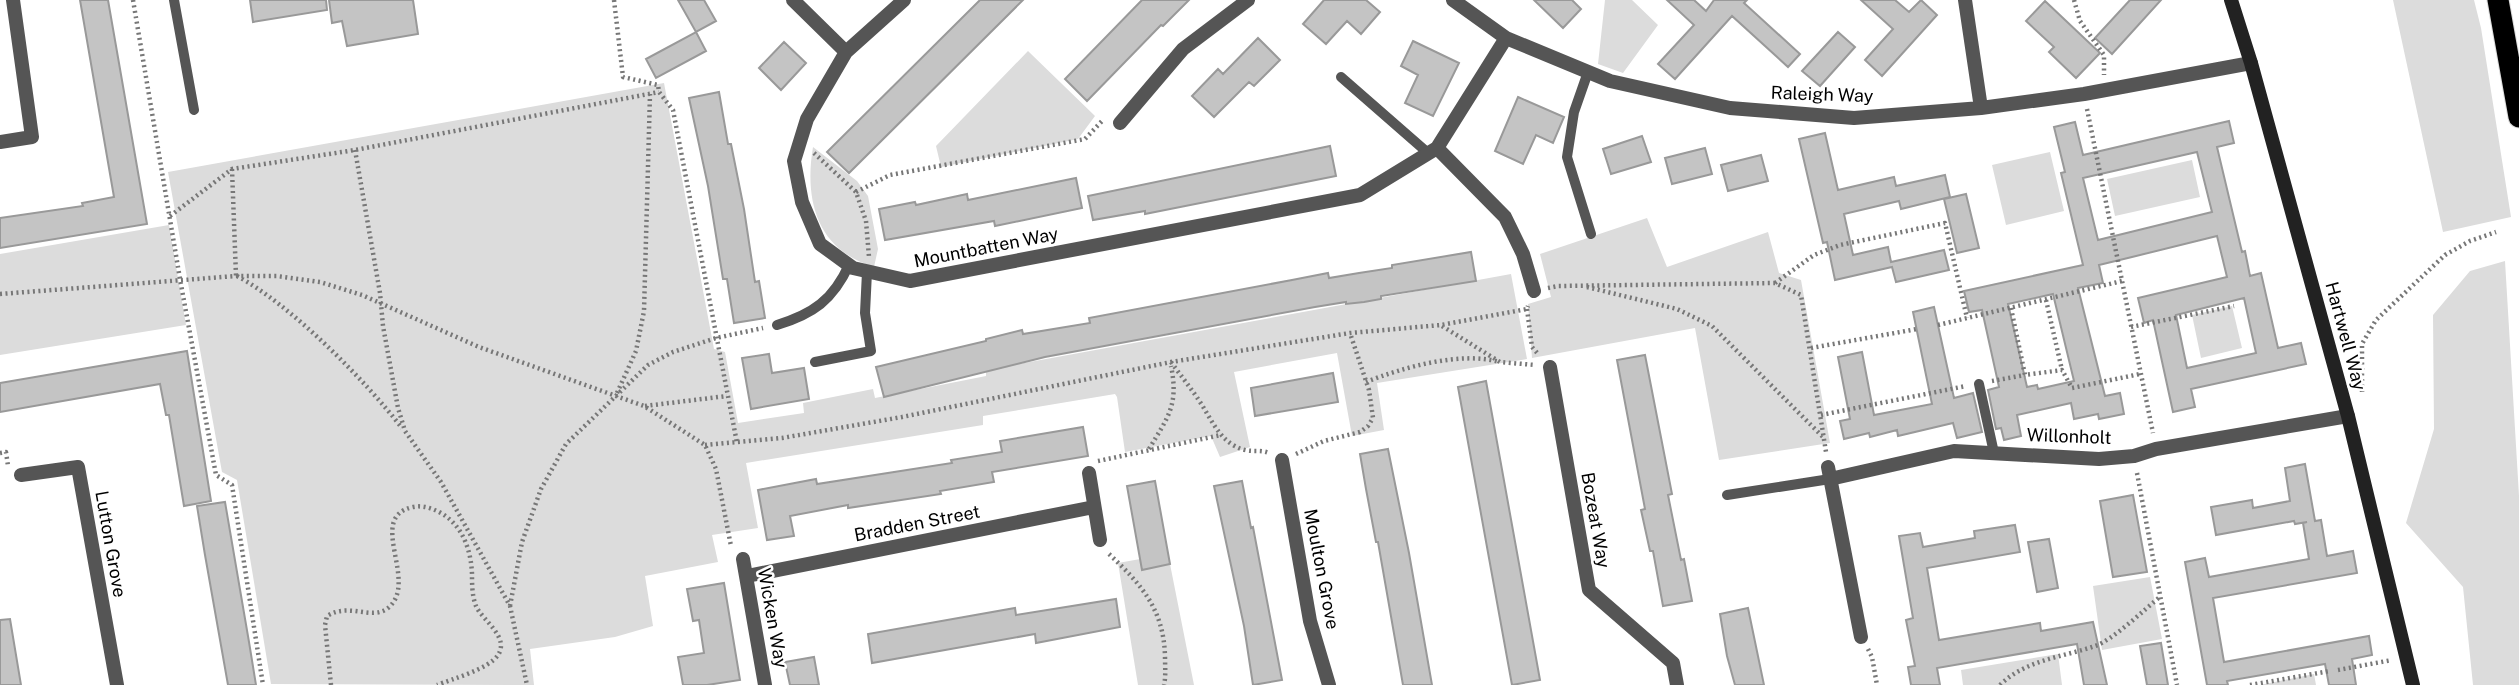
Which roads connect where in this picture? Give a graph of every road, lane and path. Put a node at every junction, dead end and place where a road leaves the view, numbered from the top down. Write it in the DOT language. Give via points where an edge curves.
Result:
graph roads {
  1 [pos="13,0"];
  2 [pos="132,0"];
  3 [pos="174,0"];
  4 [pos="614,0"];
  5 [pos="793,0"];
  6 [pos="904,0"];
  7 [pos="1248,0"];
  8 [pos="1453,0"];
  9 [pos="1965,0"];
  10 [pos="2074,0"];
  11 [pos="2231,0"];
  12 [pos="2498,0"];
  13 [pos="1506,38"];
  14 [pos="846,52"];
  15 [pos="2251,63"];
  16 [pos="1588,72"];
  17 [pos="1341,77"];
  18 [pos="2100,91"];
  19 [pos="659,92"];
  20 [pos="650,94"];
  21 [pos="2084,94"];
  22 [pos="1981,108"];
  23 [pos="194,110"];
  24 [pos="2519,117"];
  25 [pos="1120,123"];
  26 [pos="800,141"];
  27 [pos="0,142"];
  28 [pos="355,150"];
  29 [pos="1432,150"];
  30 [pos="232,169"];
  31 [pos="856,192"];
  32 [pos="170,216"];
  33 [pos="2496,232"];
  34 [pos="1591,234"];
  35 [pos="849,265"];
  36 [pos="867,272"];
  37 [pos="236,276"];
  38 [pos="180,279"];
  39 [pos="2122,281"];
  40 [pos="1775,283"];
  41 [pos="1578,285"];
  42 [pos="1534,291"];
  43 [pos="0,294"];
  44 [pos="2046,299"];
  45 [pos="382,303"];
  46 [pos="2234,306"];
  47 [pos="2011,307"];
  48 [pos="1527,309"];
  49 [pos="1967,318"];
  50 [pos="777,325"];
  51 [pos="1441,325"];
  52 [pos="1938,325"];
  53 [pos="2131,327"];
  54 [pos="1917,329"];
  55 [pos="1350,332"];
  56 [pos="716,338"];
  57 [pos="1811,348"];
  58 [pos="815,362"];
  59 [pos="1500,362"];
  60 [pos="1171,364"];
  61 [pos="1550,367"];
  62 [pos="2062,370"];
  63 [pos="2140,374"];
  64 [pos="2025,375"];
  65 [pos="1366,382"];
  66 [pos="1979,384"];
  67 [pos="727,396"];
  68 [pos="615,397"];
  69 [pos="645,406"];
  70 [pos="1821,415"];
  71 [pos="2348,416"];
  72 [pos="405,431"];
  73 [pos="1221,435"];
  74 [pos="1824,438"];
  75 [pos="737,443"];
  76 [pos="705,445"];
  77 [pos="1149,449"];
  78 [pos="2156,449"];
  79 [pos="1994,453"];
  80 [pos="2134,456"];
  81 [pos="1282,460"];
  82 [pos="1089,473"];
  83 [pos="1829,473"];
  84 [pos="21,475"];
  85 [pos="1727,495"];
  86 [pos="1094,507"];
  87 [pos="1100,540"];
  88 [pos="743,559"];
  89 [pos="747,576"];
  90 [pos="2161,596"];
  91 [pos="510,606"];
  92 [pos="1861,636"];
  93 [pos="2406,657"];
  94 [pos="2338,670"];
  95 [pos="2330,671"];
  96 [pos="117,685"];
  97 [pos="263,685"];
  98 [pos="331,685"];
  99 [pos="437,685"];
  100 [pos="527,685"];
  101 [pos="765,685"];
  102 [pos="1164,685"];
  103 [pos="1329,685"];
  104 [pos="1677,685"];
  105 [pos="1877,685"];
  106 [pos="2000,685"];
  107 [pos="2177,685"];
  108 [pos="2250,685"];
  109 [pos="2413,685"];
  1 -- 27 [label="street" via="32,136"];
  2 -- 32 [label="path"];
  3 -- 23 [label="lane"];
  4 -- 19 [label="path" via="624,77 658,85"];
  5 -- 14 [label="street"];
  6 -- 14 [label="street, Mountbatten Way"];
  7 -- 25 [label="street" via="1183,49"];
  8 -- 13 [label="street, Raleigh Way"];
  9 -- 22 [label="street"];
  10 -- 18 [label="path" via="2080,21 2104,55 2106,70"];
  11 -- 15 [label="street, Hartwell Way"];
  12 -- 24 [label="highway"];
  13 -- 16 [label="street, Raleigh Way"];
  13 -- 29 [label="street, Mountbatten Way"];
  14 -- 26 [label="street, Mountbatten Way" via="807,119"];
  15 -- 18 [label="street, Raleigh Way"];
  15 -- 71 [label="street, Hartwell Way"];
  16 -- 22 [label="street, Raleigh Way" via="1610,81 1743,109 1854,118"];
  16 -- 34 [label="lane" via="1574,112 1567,157"];
  17 -- 29 [label="lane"];
  18 -- 21 [label="street, Raleigh Way"];
  19 -- 20 [label="path"];
  19 -- 56 [label="path" via="673,110"];
  20 -- 28 [label="path"];
  20 -- 68 [label="path" via="644,311 636,351"];
  21 -- 22 [label="street, Raleigh Way"];
  21 -- 39 [label="path"];
  25 -- 31 [label="path" via="1102,120 1085,139 890,175"];
  26 -- 31 [label="path"];
  26 -- 35 [label="street, Mountbatten Way" via="794,161 802,202 820,244"];
  28 -- 30 [label="path"];
  28 -- 45 [label="path"];
  29 -- 36 [label="street, Mountbatten Way" via="1360,195 910,281"];
  29 -- 42 [label="street" via="1505,217"];
  30 -- 32 [label="path"];
  30 -- 37 [label="path"];
  31 -- 36 [label="path" via="866,221"];
  32 -- 38 [label="path"];
  33 -- 71 [label="path" via="2445,255 2376,320 2362,345 2362,411"];
  35 -- 36 [label="street, Mountbatten Way"];
  35 -- 50 [label="lane" via="840,284 821,305 801,318"];
  36 -- 58 [label="lane" via="865,313 871,351"];
  37 -- 38 [label="path"];
  37 -- 45 [label="path" via="320,282"];
  37 -- 72 [label="path" via="256,286 307,330"];
  38 -- 43 [label="path"];
  38 -- 97 [label="path" via="216,475 232,485"];
  39 -- 44 [label="path"];
  39 -- 53 [label="path"];
  40 -- 41 [label="path"];
  40 -- 49 [label="path" via="1832,248 1945,222"];
  40 -- 57 [label="path" via="1801,295"];
  41 -- 42 [label="path"];
  41 -- 74 [label="path" via="1678,310 1712,326"];
  42 -- 48 [label="path"];
  44 -- 47 [label="path"];
  44 -- 62 [label="path"];
  45 -- 68 [label="path" via="479,346"];
  45 -- 72 [label="path"];
  46 -- 53 [label="path"];
  47 -- 49 [label="path"];
  47 -- 64 [label="path"];
  48 -- 51 [label="path"];
  48 -- 61 [label="path" via="1532,347"];
  49 -- 52 [label="path"];
  50 -- 56 [label="path"];
  51 -- 55 [label="path"];
  51 -- 59 [label="path"];
  53 -- 63 [label="path"];
  54 -- 57 [label="path"];
  55 -- 60 [label="path"];
  55 -- 65 [label="path"];
  56 -- 67 [label="path"];
  56 -- 68 [label="path" via="648,365"];
  57 -- 70 [label="path"];
  59 -- 61 [label="path"];
  59 -- 65 [label="path" via="1486,358 1438,362"];
  60 -- 73 [label="path"];
  60 -- 75 [label="path" via="902,417"];
  60 -- 77 [label="path" via="1173,409"];
  61 -- 104 [label="street, Bozeat Way" via="1589,590 1673,663"];
  62 -- 63 [label="path" via="2072,388"];
  62 -- 64 [label="path"];
  63 -- 78 [label="path"];
  64 -- 66 [label="path"];
  65 -- 81 [label="path" via="1373,418 1368,426"];
  66 -- 70 [label="path"];
  66 -- 79 [label="lane"];
  67 -- 69 [label="path"];
  67 -- 75 [label="path"];
  68 -- 69 [label="path"];
  68 -- 91 [label="path" via="566,444 541,489 522,541"];
  69 -- 76 [label="path"];
  70 -- 74 [label="path"];
  71 -- 78 [label="street, Willonholt"];
  71 -- 93 [label="street, Hartwell Way"];
  72 -- 91 [label="path" via="440,482"];
  73 -- 81 [label="path" via="1249,453 1264,451"];
  73 -- 82 [label="path" via="1087,463"];
  74 -- 83 [label="path"];
  75 -- 76 [label="path"];
  76 -- 88 [label="path" via="716,469 732,550"];
  78 -- 80 [label="street, Willonholt"];
  79 -- 80 [label="street, Willonholt" via="2099,459"];
  79 -- 83 [label="street, Willonholt" via="1954,452"];
  80 -- 90 [label="path"];
  81 -- 103 [label="street, Moulton Grove" via="1310,621"];
  82 -- 86 [label="street"];
  83 -- 85 [label="lane, Willonholt"];
  83 -- 92 [label="street"];
  84 -- 96 [label="street, Lutton Grove" via="78,467"];
  86 -- 87 [label="street"];
  86 -- 89 [label="street, Bradden Street"];
  87 -- 102 [label="path" via="1157,611 1165,644"];
  88 -- 89 [label="street, Wicken Way"];
  89 -- 101 [label="street, Wicken Way"];
  90 -- 106 [label="path" via="2098,645 2010,674"];
  90 -- 107 [label="path"];
  91 -- 100 [label="path"];
  92 -- 105 [label="path" via="1872,657"];
  93 -- 94 [label="path"];
  93 -- 109 [label="street, Hartwell Way"];
  95 -- 108 [label="path"];
  98 -- 99 [label="path" via="327,616 337,610 386,611 397,599 400,576 391,528 398,514 413,507 431,508 447,516 460,531 468,548 475,606 502,644 489,664"];
}
